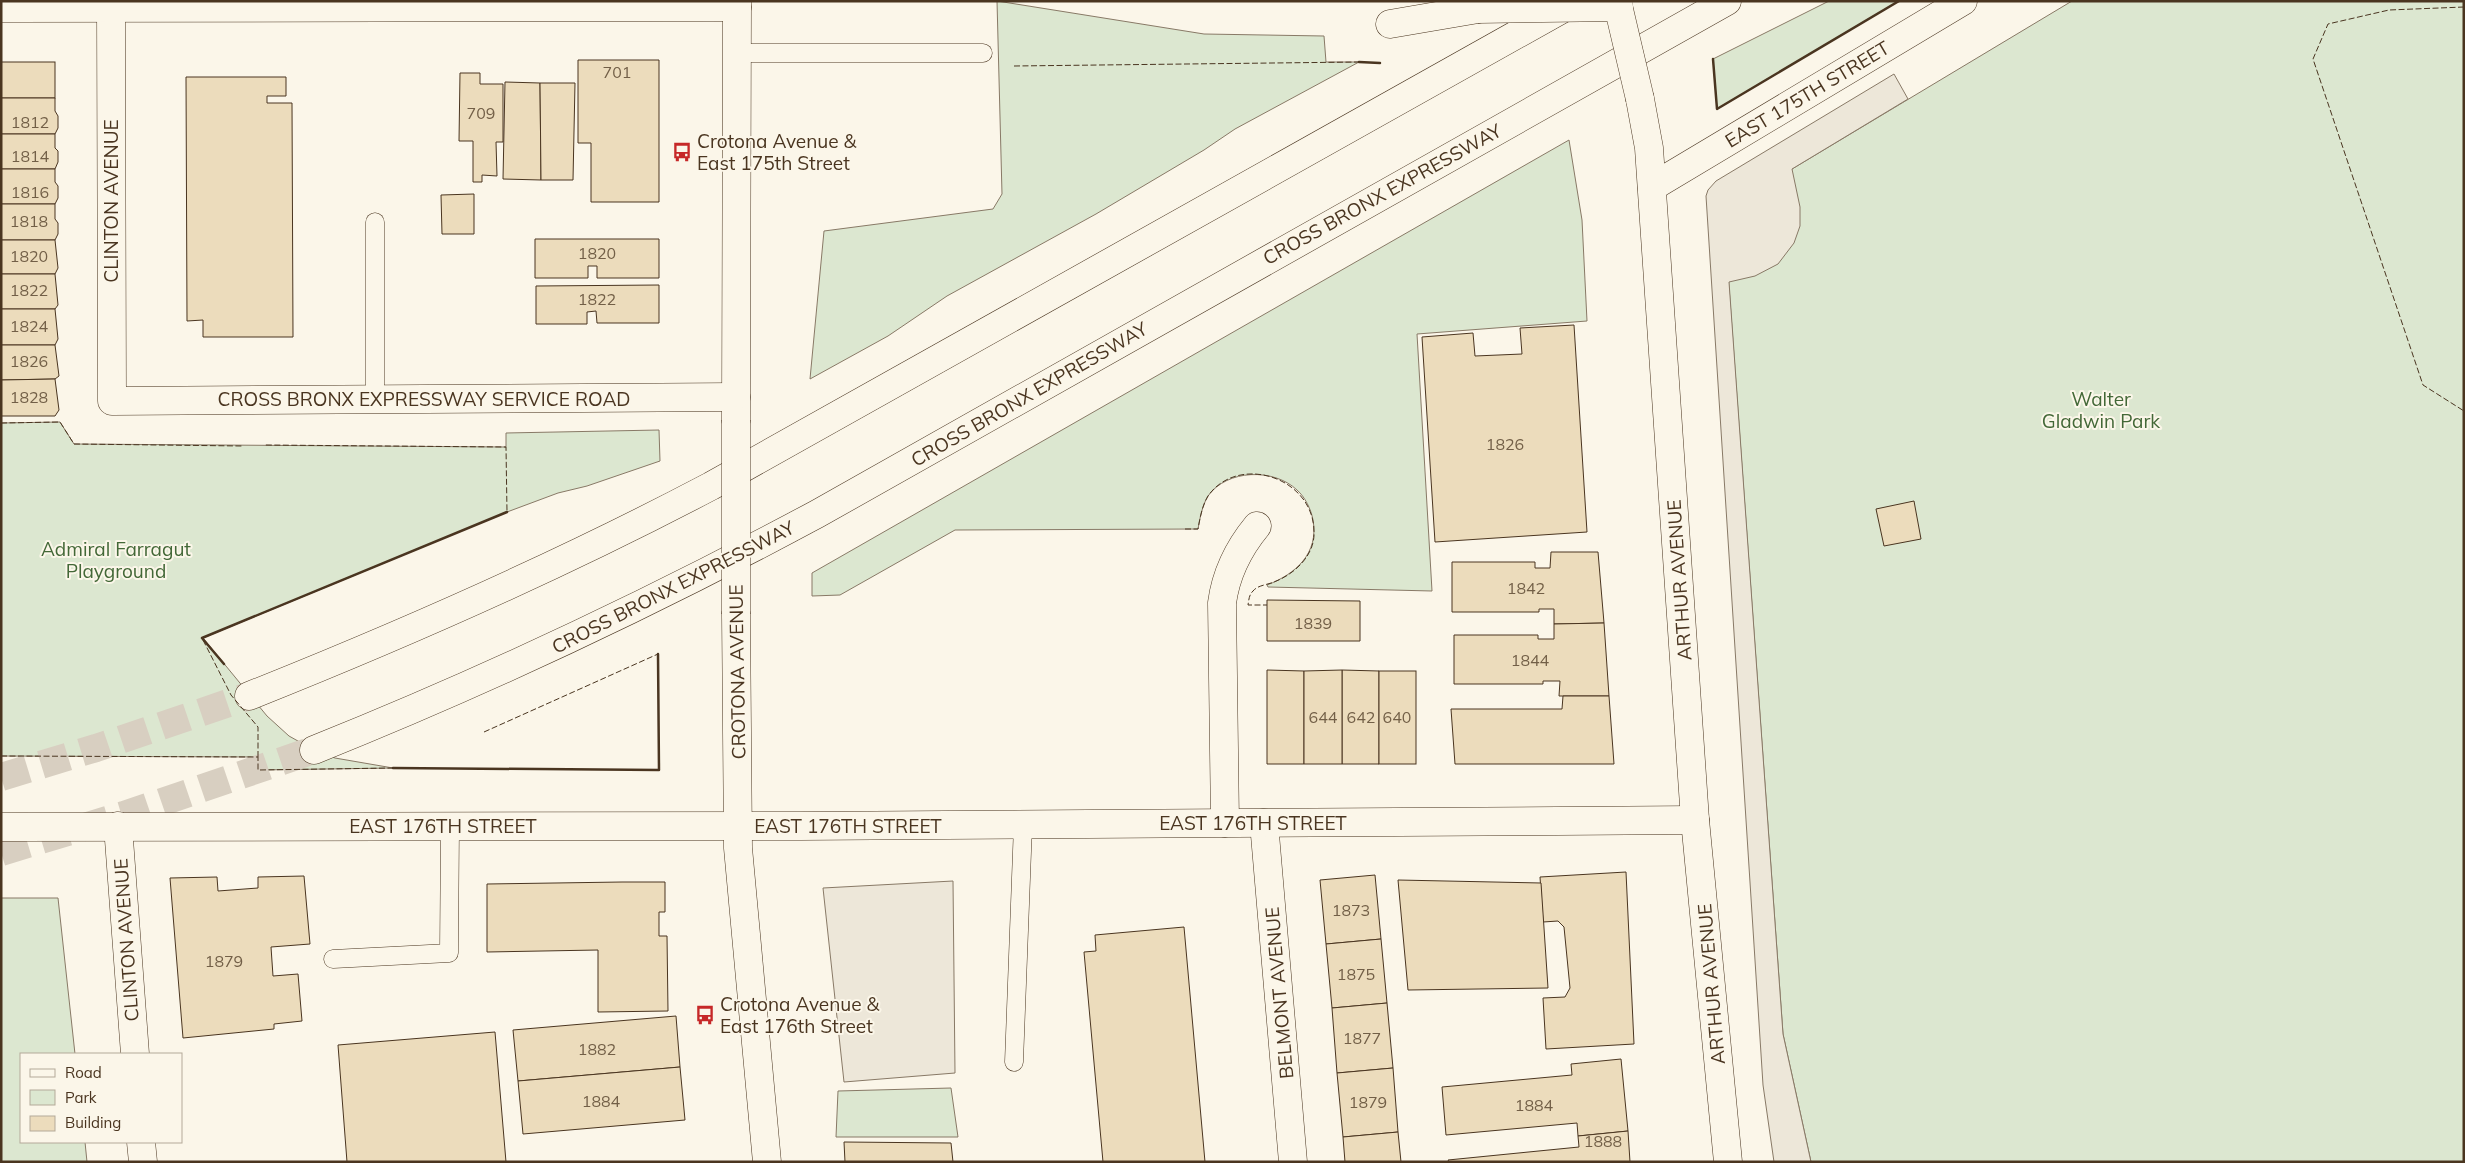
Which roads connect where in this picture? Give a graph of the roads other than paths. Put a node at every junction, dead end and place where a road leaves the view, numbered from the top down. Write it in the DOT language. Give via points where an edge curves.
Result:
graph roads {
  1 [pos="1576,1"];
  2 [pos="1963,1"];
  3 [pos="1726,2"];
  4 [pos="111,4"];
  5 [pos="737,4"];
  6 [pos="1618,4"];
  7 [pos="1,8"];
  8 [pos="1390,24"];
  9 [pos="983,52"];
  10 [pos="737,53"];
  11 [pos="1652,187"];
  12 [pos="375,222"];
  13 [pos="375,399"];
  14 [pos="112,401"];
  15 [pos="736,408"];
  16 [pos="1257,526"];
  17 [pos="249,696"];
  18 [pos="314,750"];
  19 [pos="1695,820"];
  20 [pos="1264,823"];
  21 [pos="1225,824"];
  22 [pos="1023,825"];
  23 [pos="118,826"];
  24 [pos="450,826"];
  25 [pos="738,826"];
  26 [pos="1,827"];
  27 [pos="332,959"];
  28 [pos="135,1053"];
  29 [pos="1014,1062"];
  30 [pos="141,1143"];
  31 [pos="143,1162"];
  32 [pos="767,1162"];
  33 [pos="1293,1162"];
  34 [pos="1728,1162"];
  1 -- 17 [label="main road" via="720,482 513,584"];
  2 -- 11 [label="main road, EAST 175TH STREET"];
  3 -- 18 [label="main road, CROSS BRONX EXPRESSWAY" via="817,514 701,576 507,669"];
  4 -- 5 [label="main road"];
  4 -- 7 [label="main road"];
  4 -- 14 [label="main road, CLINTON AVENUE"];
  5 -- 10 [label="main road, CROTONA AVENUE"];
  6 -- 8 [label="main road, bridge" via="1478,9"];
  6 -- 11 [label="main road, ARTHUR AVENUE, bridge" via="1640,99"];
  9 -- 10 [label="lane"];
  10 -- 15 [label="main road, CROTONA AVENUE"];
  11 -- 19 [label="main road, ARTHUR AVENUE"];
  12 -- 13 [label="lane"];
  13 -- 14 [label="main road, CROSS BRONX EXPRESSWAY SERVICE ROAD"];
  13 -- 15 [label="main road, CROSS BRONX EXPRESSWAY SERVICE ROAD"];
  15 -- 25 [label="main road, CROTONA AVENUE, bridge"];
  16 -- 21 [label="main road" via="1234,562 1222,603"];
  19 -- 20 [label="main road, EAST 176TH STREET"];
  19 -- 34 [label="main road, ARTHUR AVENUE"];
  20 -- 21 [label="main road, EAST 176TH STREET"];
  20 -- 33 [label="main road, BELMONT AVENUE"];
  21 -- 22 [label="main road, EAST 176TH STREET"];
  22 -- 25 [label="main road, EAST 176TH STREET"];
  22 -- 29 [label="lane"];
  23 -- 24 [label="main road, EAST 176TH STREET"];
  23 -- 26 [label="main road, EAST 176TH STREET"];
  23 -- 28 [label="main road, CLINTON AVENUE"];
  24 -- 25 [label="main road, EAST 176TH STREET"];
  24 -- 27 [label="lane" via="449,953"];
  25 -- 32 [label="main road, CROTONA AVENUE"];
  30 -- 31 [label="main road"];
}
